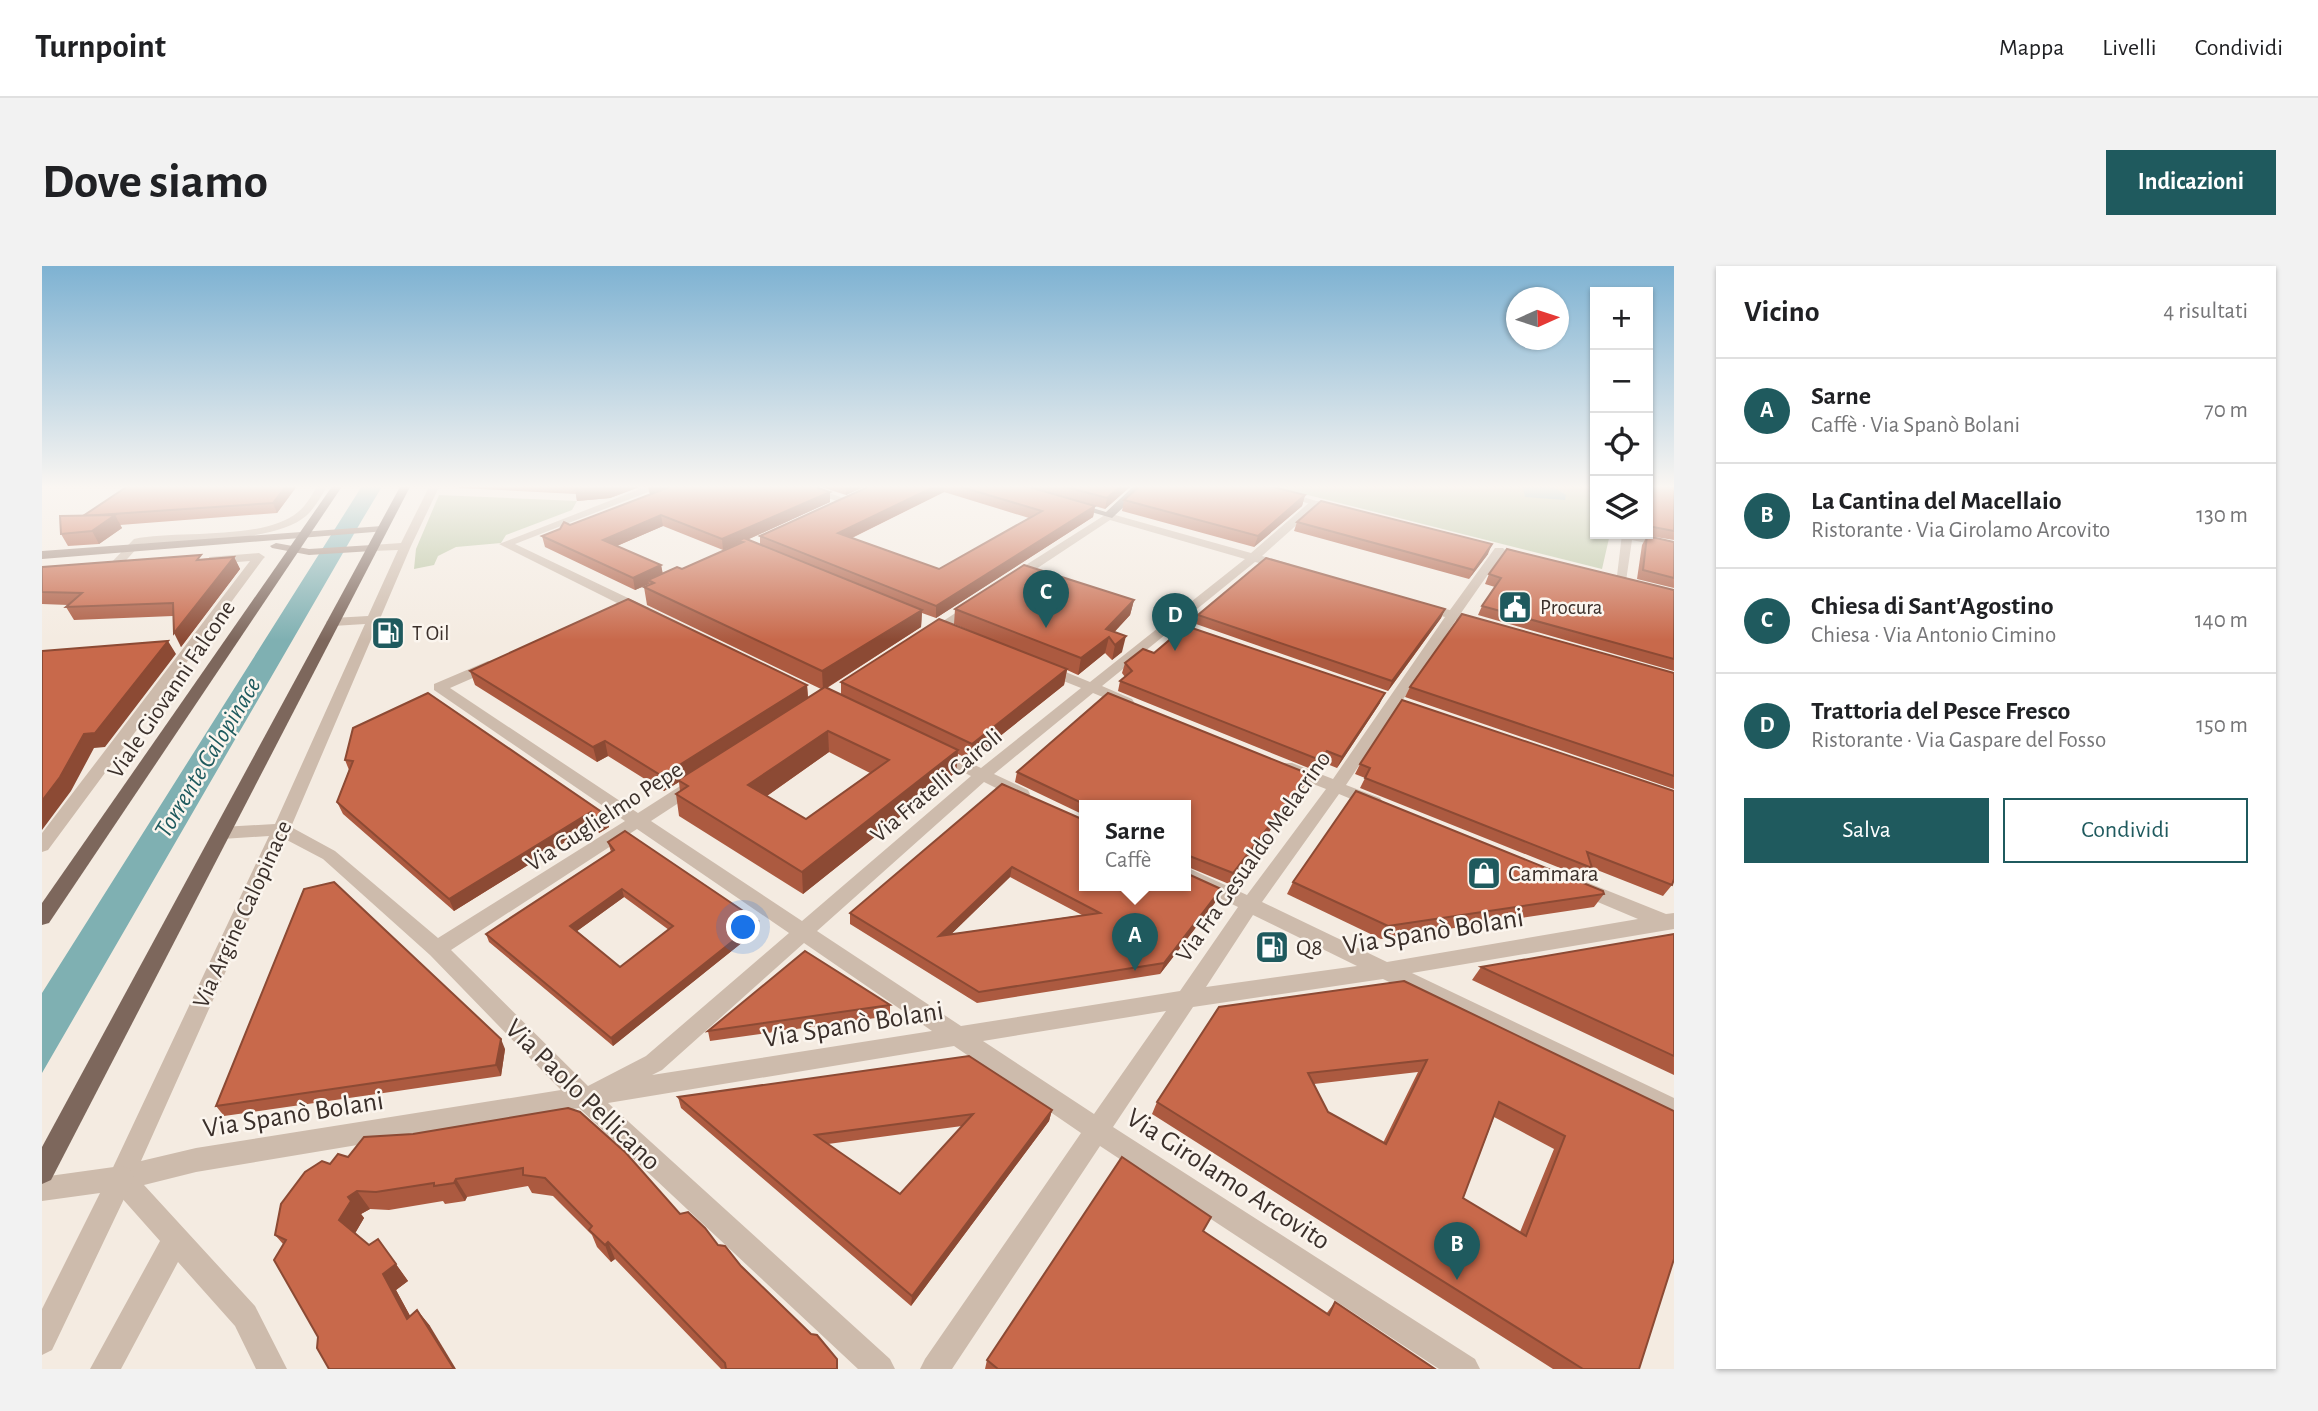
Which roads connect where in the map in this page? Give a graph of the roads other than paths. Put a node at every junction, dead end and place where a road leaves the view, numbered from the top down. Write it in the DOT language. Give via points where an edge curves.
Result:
graph roads {
  1 [pos="193,536"];
  2 [pos="300,536"];
  3 [pos="310,536"];
  4 [pos="333,536"];
  5 [pos="372,536"];
  6 [pos="410,536"];
  7 [pos="526,536"];
  8 [pos="1077,536"];
  9 [pos="1179,536"];
  10 [pos="1277,536"];
  11 [pos="370,539"];
  12 [pos="1626,539"];
  13 [pos="1644,539"];
  14 [pos="405,546"];
  15 [pos="1674,546"];
  16 [pos="301,551"];
  17 [pos="1512,553"];
  18 [pos="42,555"];
  19 [pos="1253,558"];
  20 [pos="120,561"];
  21 [pos="203,561"];
  22 [pos="42,564"];
  23 [pos="1298,570"];
  24 [pos="1607,577"];
  25 [pos="1620,581"];
  26 [pos="1634,584"];
  27 [pos="1411,603"];
  28 [pos="1452,615"];
  29 [pos="925,619"];
  30 [pos="372,620"];
  31 [pos="664,621"];
  32 [pos="333,622"];
  33 [pos="942,626"];
  34 [pos="1501,629"];
  35 [pos="962,634"];
  36 [pos="907,648"];
  37 [pos="509,657"];
  38 [pos="1035,664"];
  39 [pos="1093,688"];
  40 [pos="1138,706"];
  41 [pos="918,744"];
  42 [pos="1274,762"];
  43 [pos="982,775"];
  44 [pos="705,778"];
  45 [pos="1336,787"];
  46 [pos="1040,803"];
  47 [pos="1387,808"];
  48 [pos="638,821"];
  49 [pos="281,829"];
  50 [pos="222,832"];
  51 [pos="42,846"];
  52 [pos="1191,876"];
  53 [pos="1566,881"];
  54 [pos="1250,905"];
  55 [pos="42,918"];
  56 [pos="1671,921"];
  57 [pos="803,932"];
  58 [pos="438,949"];
  59 [pos="1385,970"];
  60 [pos="1185,999"];
  61 [pos="960,1037"];
  62 [pos="586,1099"];
  63 [pos="1674,1110"];
  64 [pos="1097,1129"];
  65 [pos="42,1172"];
  66 [pos="121,1178"];
  67 [pos="42,1189"];
  68 [pos="176,1239"];
  69 [pos="42,1340"];
  70 [pos="105,1369"];
  71 [pos="272,1369"];
  72 [pos="880,1369"];
  73 [pos="935,1369"];
  74 [pos="1465,1369"];
  1 -- 20 [label="street" via="138,541"];
  2 -- 20 [label="main road"];
  3 -- 16 [label="main road, Viale Giovanni Falcone"];
  4 -- 11 [label="main road"];
  5 -- 11 [label="main road"];
  6 -- 14 [label="street, Via Argine Calopinace"];
  7 -- 31 [label="street" via="506,544"];
  8 -- 33 [label="street"];
  9 -- 19 [label="street"];
  10 -- 19 [label="street, Via Fratelli Cairoli"];
  11 -- 14 [label="street"];
  11 -- 16 [label="main road"];
  11 -- 32 [label="main road"];
  12 -- 25 [label="street"];
  13 -- 15 [label="street"];
  14 -- 30 [label="street, Via Argine Calopinace"];
  16 -- 20 [label="main road" via="276,546"];
  16 -- 55 [label="main road, Viale Giovanni Falcone"];
  17 -- 28 [label="street, Via Fra Gesualdo Melacrino" via="1492,548"];
  18 -- 20 [label="main road"];
  19 -- 23 [label="street"];
  19 -- 39 [label="street, Via Fratelli Cairoli" via="1176,626"];
  20 -- 22 [label="main road"];
  21 -- 51 [label="street" via="259,557"];
  24 -- 25 [label="street"];
  25 -- 26 [label="street"];
  27 -- 28 [label="street"];
  28 -- 34 [label="street"];
  28 -- 45 [label="street, Via Fra Gesualdo Melacrino"];
  29 -- 33 [label="street"];
  30 -- 32 [label="street"];
  30 -- 49 [label="street, Via Argine Calopinace"];
  32 -- 50 [label="main road"];
  33 -- 35 [label="street"];
  33 -- 36 [label="street"];
  37 -- 48 [label="street, Via Girolamo Arcovito" via="439,687"];
  38 -- 39 [label="street"];
  39 -- 40 [label="street"];
  39 -- 43 [label="street, Via Fratelli Cairoli"];
  41 -- 43 [label="street"];
  42 -- 45 [label="street"];
  43 -- 46 [label="street"];
  43 -- 57 [label="street, Via Fratelli Cairoli"];
  44 -- 48 [label="street, Via Guglielmo Pepe"];
  45 -- 47 [label="street"];
  45 -- 54 [label="street, Via Fra Gesualdo Melacrino"];
  48 -- 57 [label="street, Via Girolamo Arcovito"];
  48 -- 58 [label="street, Via Guglielmo Pepe"];
  49 -- 50 [label="street"];
  49 -- 58 [label="street, Via Paolo Pellicano" via="329,855"];
  49 -- 66 [label="street, Via Argine Calopinace"];
  50 -- 65 [label="main road"];
  52 -- 54 [label="street"];
  53 -- 56 [label="street"];
  54 -- 59 [label="street"];
  54 -- 60 [label="street, Via Fra Gesualdo Melacrino"];
  56 -- 59 [label="street, Via Spanò Bolani"];
  57 -- 61 [label="street, Via Girolamo Arcovito"];
  57 -- 62 [label="street, Via Fratelli Cairoli" via="654,1063"];
  58 -- 62 [label="street, Via Paolo Pellicano"];
  59 -- 60 [label="street, Via Spanò Bolani"];
  59 -- 63 [label="street"];
  60 -- 61 [label="street, Via Spanò Bolani"];
  60 -- 64 [label="street, Via Fra Gesualdo Melacrino"];
  61 -- 62 [label="street, Via Spanò Bolani"];
  61 -- 64 [label="street, Via Girolamo Arcovito"];
  62 -- 66 [label="street, Via Spanò Bolani" via="196,1160"];
  62 -- 72 [label="street, Via Paolo Pellicano"];
  64 -- 73 [label="street, Via Fra Gesualdo Melacrino"];
  64 -- 74 [label="street, Via Girolamo Arcovito"];
  66 -- 67 [label="street, Via Spanò Bolani"];
  66 -- 68 [label="street"];
  66 -- 69 [label="street, Via Argine Calopinace"];
  68 -- 70 [label="street"];
  68 -- 71 [label="street" via="245,1316"];
}
